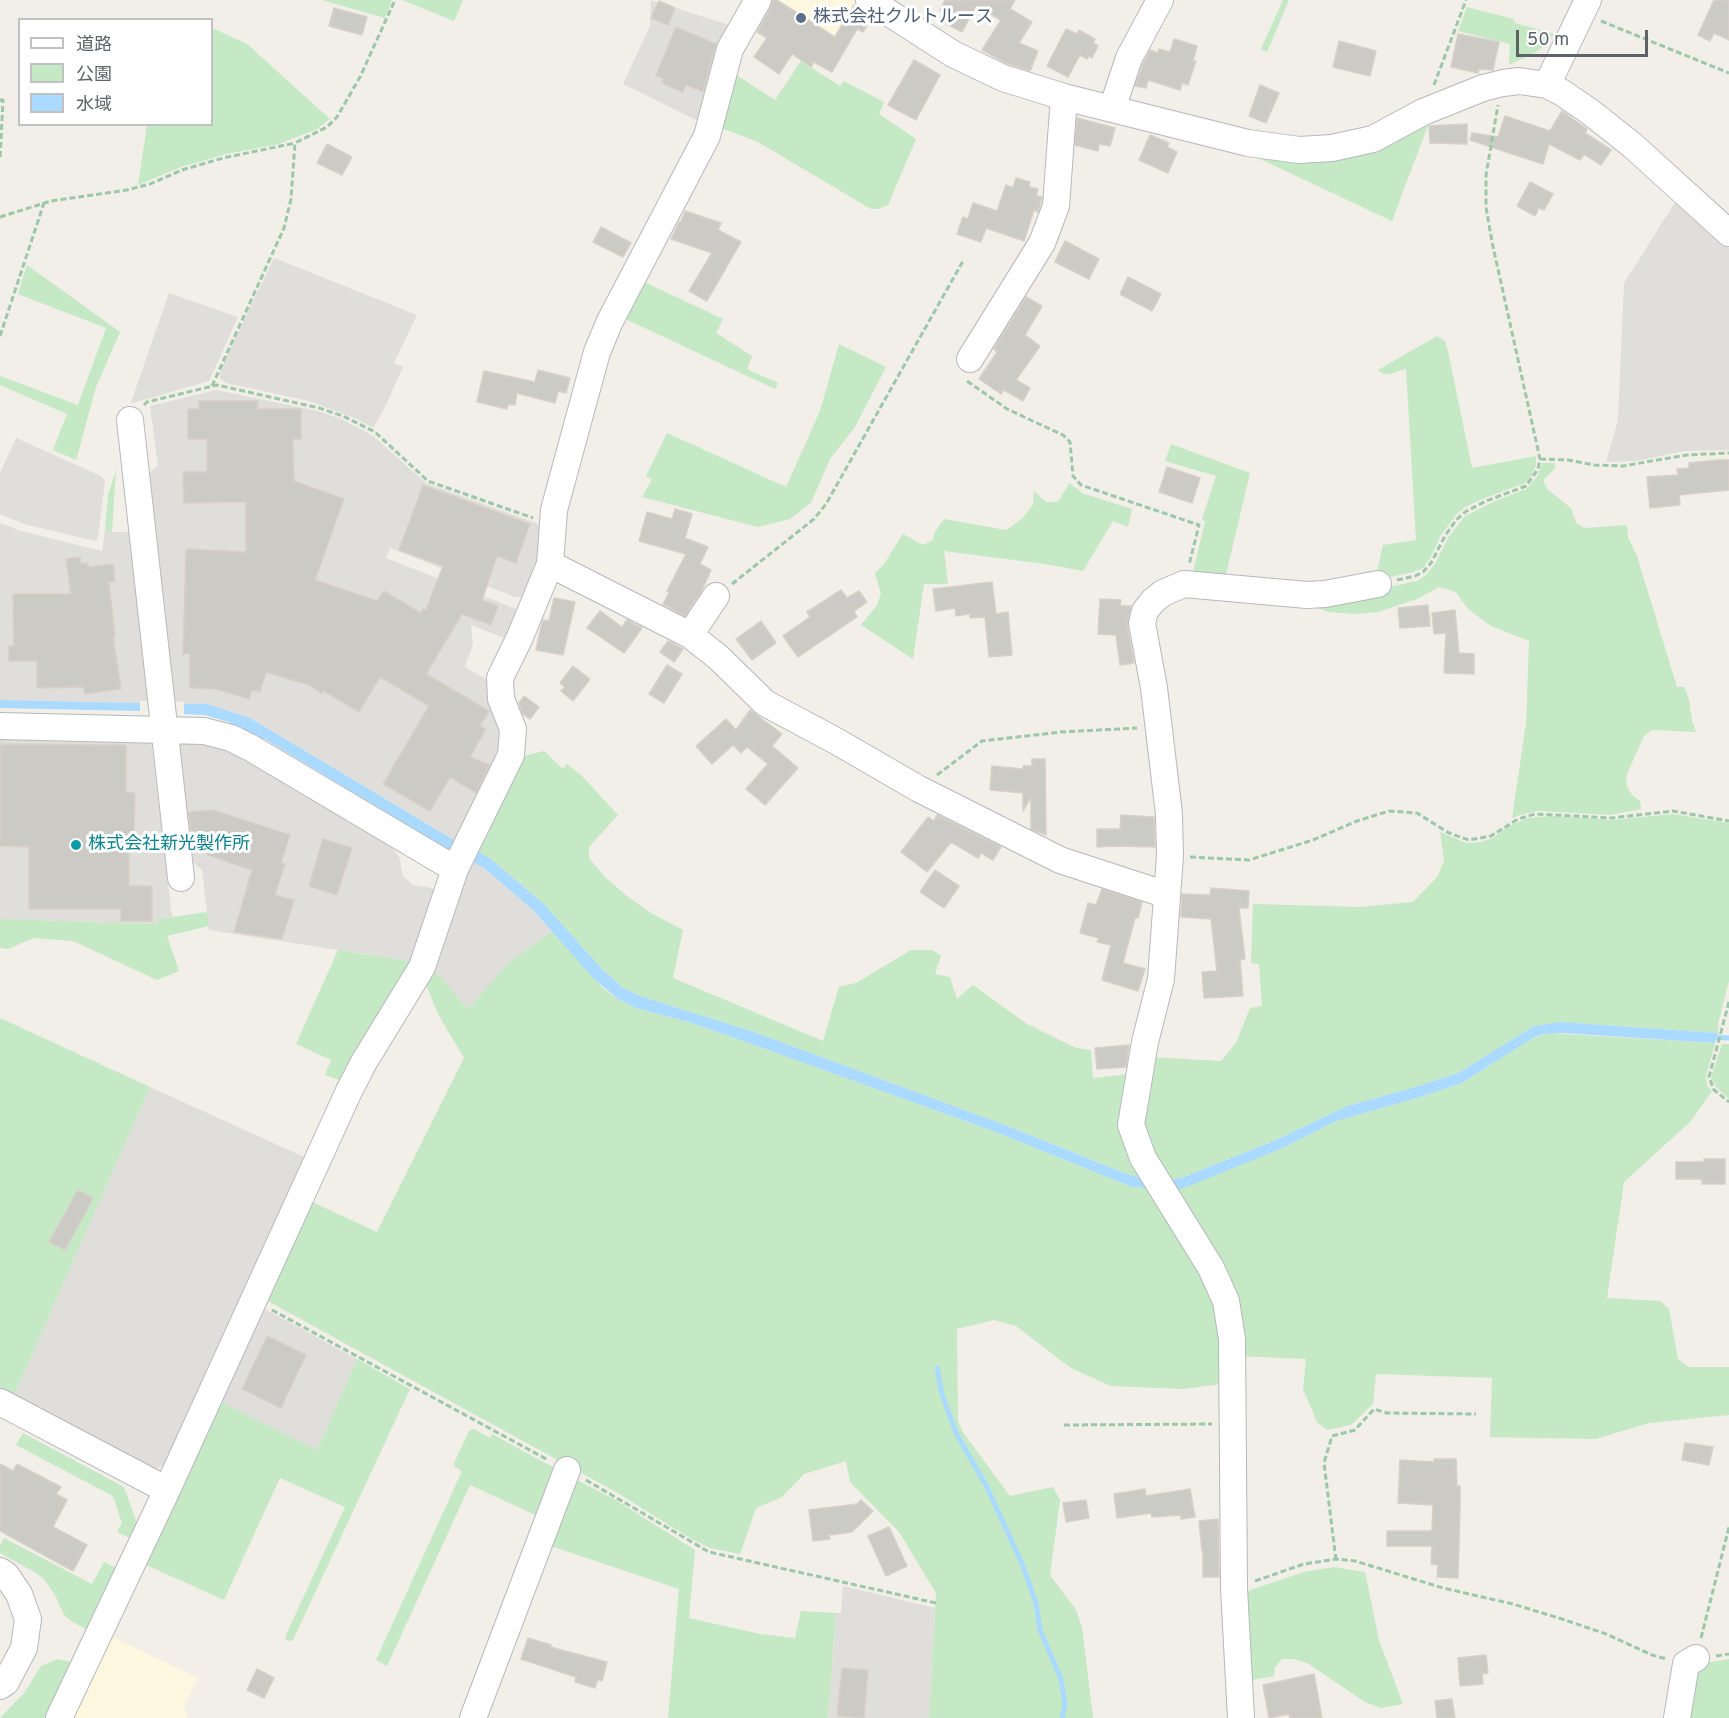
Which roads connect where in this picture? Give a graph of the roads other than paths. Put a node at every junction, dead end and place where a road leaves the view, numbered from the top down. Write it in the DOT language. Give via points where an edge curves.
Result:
graph roads {
  1 [pos="758,0"];
  2 [pos="869,0"];
  3 [pos="1160,0"];
  4 [pos="1585,7"];
  5 [pos="1547,85"];
  6 [pos="1064,97"];
  7 [pos="1112,109"];
  8 [pos="1729,233"];
  9 [pos="970,359"];
  10 [pos="130,420"];
  11 [pos="550,564"];
  12 [pos="1378,585"];
  13 [pos="717,596"];
  14 [pos="690,635"];
  15 [pos="0,726"];
  16 [pos="164,729"];
  17 [pos="454,869"];
  18 [pos="181,878"];
  19 [pos="1167,895"];
  20 [pos="0,1402"];
  21 [pos="567,1470"];
  22 [pos="167,1490"];
  23 [pos="0,1571"];
  24 [pos="1691,1661"];
  25 [pos="0,1686"];
  26 [pos="59,1718"];
  27 [pos="472,1718"];
  28 [pos="1241,1718"];
  29 [pos="1677,1718"];
  1 -- 11 [label="street" via="730,49 707,136 597,352 552,525"];
  2 -- 6 [label="street" via="953,54 1003,78"];
  3 -- 7 [label="street" via="1129,58"];
  4 -- 5 [label="street"];
  5 -- 7 [label="street" via="1518,81 1483,88 1423,112 1373,139 1299,150 1248,143"];
  5 -- 8 [label="street" via="1575,100 1632,145"];
  6 -- 7 [label="street"];
  6 -- 9 [label="street" via="1056,206 1042,243"];
  10 -- 16 [label="street"];
  11 -- 14 [label="street"];
  11 -- 17 [label="street" via="500,678 501,699 513,729 511,755"];
  12 -- 19 [label="street" via="1307,595 1184,585 1163,593 1145,611 1142,623 1169,814"];
  13 -- 14 [label="street"];
  14 -- 19 [label="street" via="765,703 919,789 1060,861"];
  15 -- 16 [label="street"];
  16 -- 17 [label="street" via="204,731 231,738"];
  16 -- 18 [label="street"];
  17 -- 22 [label="street" via="423,967 349,1091"];
  19 -- 28 [label="street" via="1161,979 1131,1125 1143,1158 1226,1301 1232,1339 1234,1587"];
  20 -- 22 [label="street"];
  21 -- 27 [label="street"];
  22 -- 26 [label="street"];
  23 -- 25 [label="street" via="19,1594 28,1619 24,1648"];
  24 -- 29 [label="street"];
}
